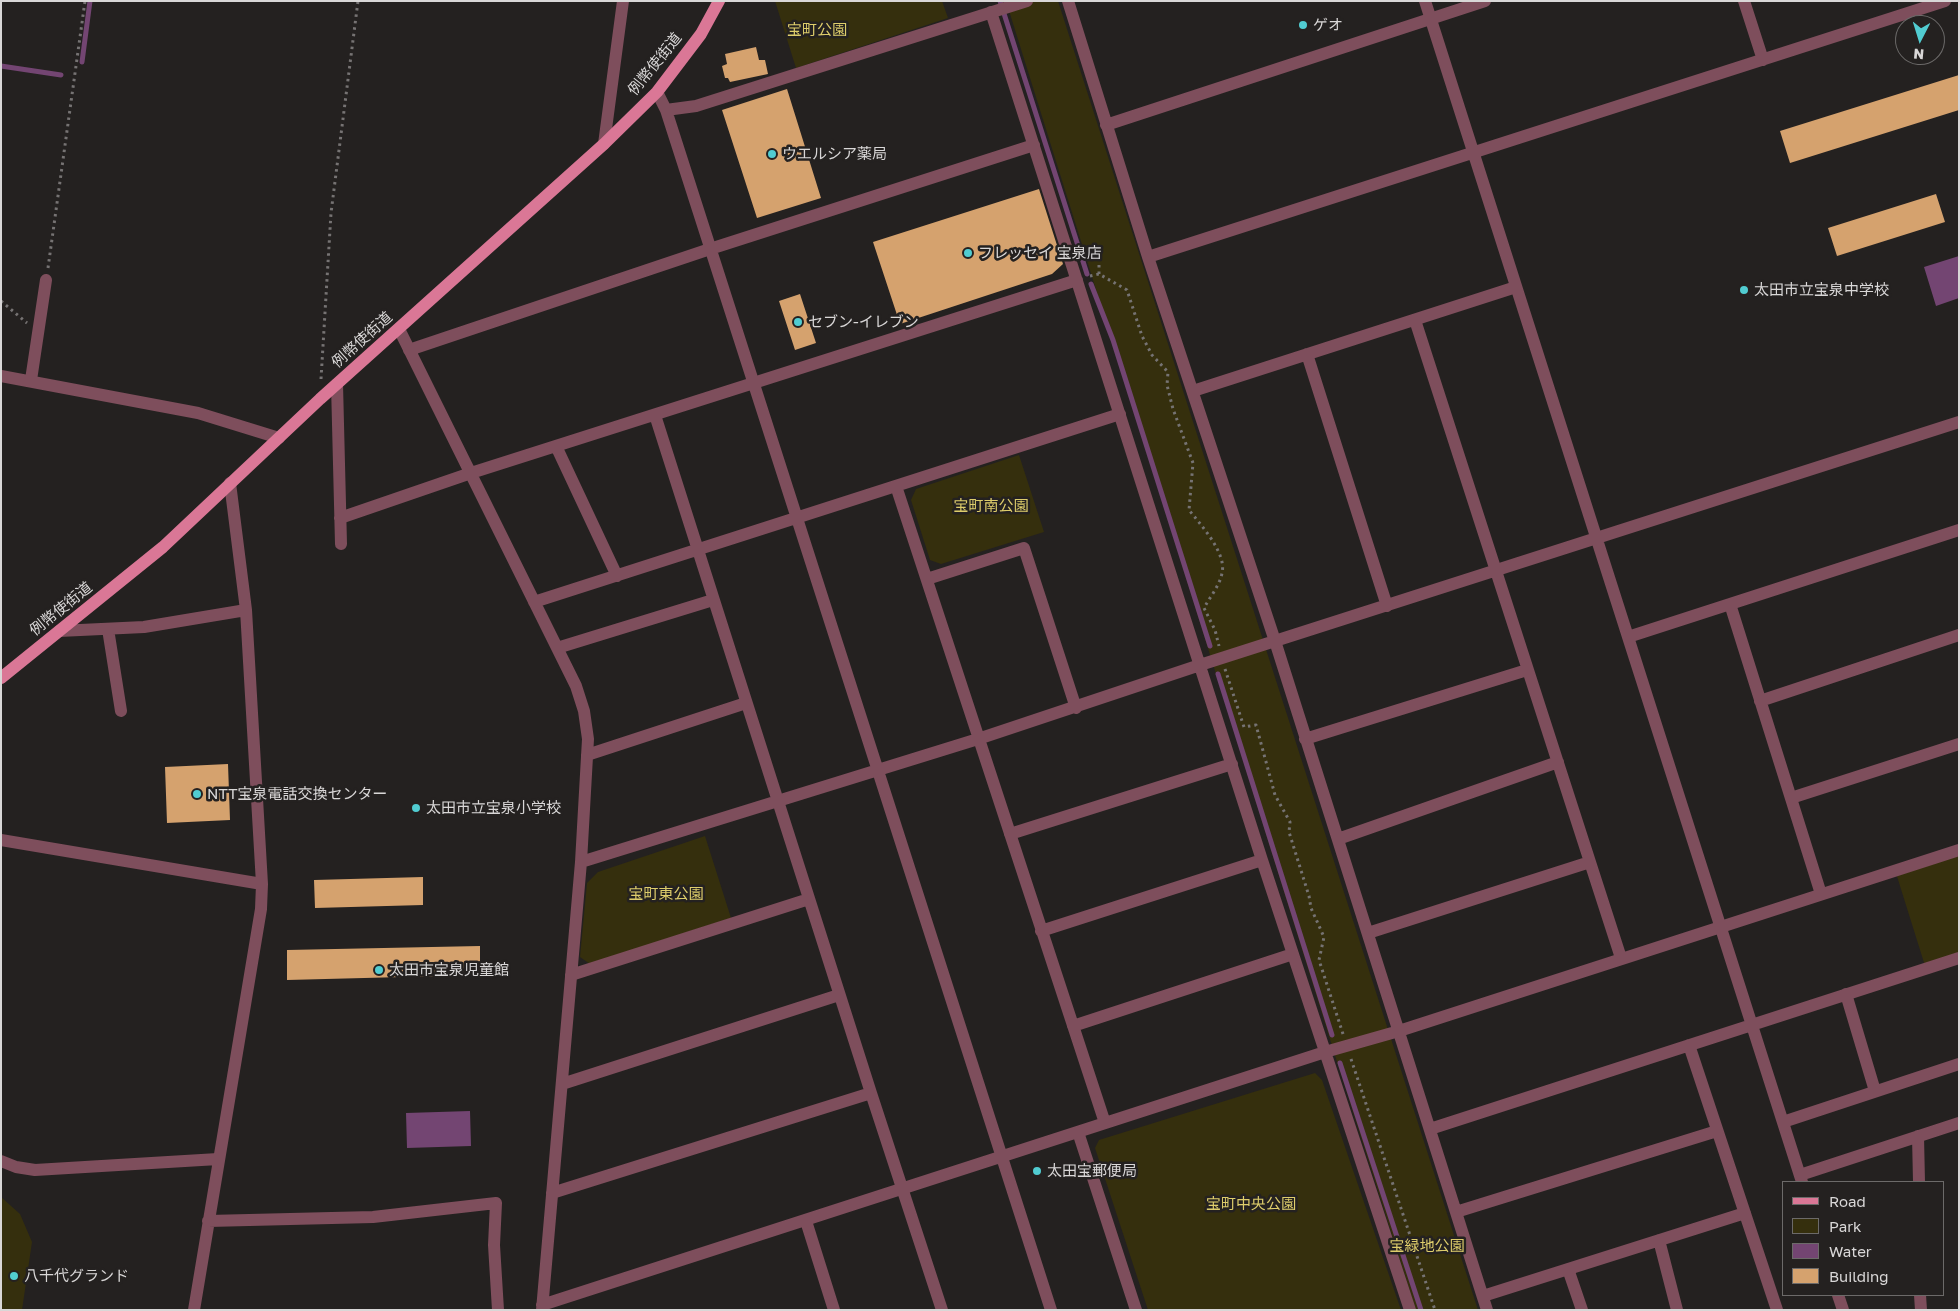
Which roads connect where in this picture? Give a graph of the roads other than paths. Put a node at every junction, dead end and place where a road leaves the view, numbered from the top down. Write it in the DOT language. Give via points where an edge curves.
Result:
graph roads {
  1 [pos="623,1"];
  2 [pos="719,1"];
  3 [pos="1027,1"];
  4 [pos="1068,1"];
  5 [pos="1424,1"];
  6 [pos="1485,1"];
  7 [pos="1744,1"];
  8 [pos="1945,1"];
  9 [pos="991,12"];
  10 [pos="1430,19"];
  11 [pos="1763,60"];
  12 [pos="657,92"];
  13 [pos="666,110"];
  14 [pos="1106,125"];
  15 [pos="604,144"];
  16 [pos="1034,145"];
  17 [pos="1474,154"];
  18 [pos="710,249"];
  19 [pos="1148,257"];
  20 [pos="46,280"];
  21 [pos="1077,280"];
  22 [pos="1516,287"];
  23 [pos="1415,320"];
  24 [pos="399,329"];
  25 [pos="409,350"];
  26 [pos="1307,354"];
  27 [pos="1,376"];
  28 [pos="30,380"];
  29 [pos="754,383"];
  30 [pos="337,384"];
  31 [pos="1193,391"];
  32 [pos="1120,414"];
  33 [pos="655,415"];
  34 [pos="1959,422"];
  35 [pos="279,438"];
  36 [pos="556,446"];
  37 [pos="471,473"];
  38 [pos="230,483"];
  39 [pos="896,486"];
  40 [pos="340,518"];
  41 [pos="796,518"];
  42 [pos="1959,530"];
  43 [pos="1596,538"];
  44 [pos="341,544"];
  45 [pos="696,550"];
  46 [pos="1497,571"];
  47 [pos="617,576"];
  48 [pos="926,579"];
  49 [pos="713,600"];
  50 [pos="534,602"];
  51 [pos="1730,604"];
  52 [pos="1387,606"];
  53 [pos="246,610"];
  54 [pos="108,629"];
  55 [pos="59,631"];
  56 [pos="1959,635"];
  57 [pos="1628,637"];
  58 [pos="1275,641"];
  59 [pos="557,648"];
  60 [pos="1200,665"];
  61 [pos="1527,670"];
  62 [pos="1,678"];
  63 [pos="1760,701"];
  64 [pos="746,703"];
  65 [pos="1076,708"];
  66 [pos="121,712"];
  67 [pos="978,739"];
  68 [pos="1305,739"];
  69 [pos="1959,744"];
  70 [pos="588,755"];
  71 [pos="1558,762"];
  72 [pos="1232,764"];
  73 [pos="877,771"];
  74 [pos="1791,798"];
  75 [pos="778,802"];
  76 [pos="1010,834"];
  77 [pos="1338,839"];
  78 [pos="1,840"];
  79 [pos="1959,850"];
  80 [pos="1262,860"];
  81 [pos="581,862"];
  82 [pos="1590,862"];
  83 [pos="262,884"];
  84 [pos="1821,894"];
  85 [pos="808,899"];
  86 [pos="1720,927"];
  87 [pos="1041,931"];
  88 [pos="1368,933"];
  89 [pos="1293,954"];
  90 [pos="1621,958"];
  91 [pos="1959,958"];
  92 [pos="571,975"];
  93 [pos="1846,994"];
  94 [pos="840,995"];
  95 [pos="1752,1024"];
  96 [pos="1073,1026"];
  97 [pos="1399,1031"];
  98 [pos="1689,1045"];
  99 [pos="1325,1052"];
  100 [pos="1959,1064"];
  101 [pos="562,1084"];
  102 [pos="1875,1091"];
  103 [pos="871,1093"];
  104 [pos="1783,1122"];
  105 [pos="1105,1123"];
  106 [pos="1959,1123"];
  107 [pos="1430,1129"];
  108 [pos="1717,1131"];
  109 [pos="1078,1132"];
  110 [pos="1918,1136"];
  111 [pos="1004,1157"];
  112 [pos="218,1159"];
  113 [pos="1,1161"];
  114 [pos="1801,1179"];
  115 [pos="1919,1181"];
  116 [pos="902,1190"];
  117 [pos="552,1193"];
  118 [pos="1456,1212"];
  119 [pos="1745,1213"];
  120 [pos="806,1221"];
  121 [pos="208,1222"];
  122 [pos="1659,1240"];
  123 [pos="1568,1269"];
  124 [pos="1483,1296"];
  125 [pos="1838,1296"];
  126 [pos="1920,1296"];
  127 [pos="542,1308"];
  128 [pos="194,1310"];
  129 [pos="498,1310"];
  130 [pos="834,1310"];
  131 [pos="942,1310"];
  132 [pos="1051,1310"];
  133 [pos="1136,1310"];
  134 [pos="1410,1310"];
  135 [pos="1487,1310"];
  136 [pos="1582,1310"];
  137 [pos="1677,1310"];
  138 [pos="1777,1310"];
  139 [pos="1843,1310"];
  140 [pos="1921,1310"];
  1 -- 15 [label="street"];
  2 -- 12 [label="main road, 例幣使街道" via="700,34"];
  3 -- 9 [label="street"];
  4 -- 14 [label="street"];
  5 -- 10 [label="street"];
  6 -- 10 [label="street"];
  7 -- 11 [label="street"];
  8 -- 11 [label="street"];
  9 -- 13 [label="street" via="696,106"];
  9 -- 16 [label="street"];
  10 -- 14 [label="street"];
  10 -- 17 [label="street"];
  11 -- 17 [label="street"];
  12 -- 13 [label="street"];
  12 -- 15 [label="main road, 例幣使街道"];
  13 -- 18 [label="street"];
  14 -- 19 [label="street"];
  15 -- 24 [label="main road, 例幣使街道"];
  16 -- 18 [label="street"];
  16 -- 21 [label="street"];
  17 -- 19 [label="street"];
  17 -- 22 [label="street"];
  18 -- 25 [label="street"];
  18 -- 29 [label="street"];
  19 -- 31 [label="street"];
  20 -- 28 [label="street"];
  21 -- 29 [label="street"];
  21 -- 32 [label="street"];
  22 -- 23 [label="street"];
  22 -- 43 [label="street"];
  23 -- 26 [label="street"];
  23 -- 46 [label="street"];
  24 -- 25 [label="street"];
  24 -- 30 [label="main road, 例幣使街道"];
  25 -- 37 [label="street"];
  26 -- 31 [label="street"];
  26 -- 52 [label="street"];
  27 -- 28 [label="street"];
  28 -- 35 [label="street" via="198,413"];
  29 -- 33 [label="street"];
  29 -- 41 [label="street"];
  30 -- 35 [label="main road, 例幣使街道"];
  30 -- 40 [label="street"];
  31 -- 58 [label="street"];
  32 -- 39 [label="street"];
  32 -- 60 [label="street"];
  33 -- 36 [label="street"];
  33 -- 45 [label="street"];
  34 -- 43 [label="street"];
  35 -- 38 [label="main road, 例幣使街道"];
  36 -- 37 [label="street"];
  36 -- 47 [label="street"];
  37 -- 40 [label="street"];
  37 -- 50 [label="street"];
  38 -- 53 [label="street"];
  38 -- 55 [label="main road, 例幣使街道" via="163,547"];
  39 -- 41 [label="street"];
  39 -- 48 [label="street"];
  40 -- 44 [label="street"];
  41 -- 45 [label="street"];
  41 -- 73 [label="street"];
  42 -- 51 [label="street"];
  43 -- 46 [label="street"];
  43 -- 57 [label="street"];
  45 -- 47 [label="street"];
  45 -- 49 [label="street"];
  46 -- 52 [label="street"];
  46 -- 61 [label="street"];
  47 -- 50 [label="street"];
  48 -- 65 [label="street" via="1024,548"];
  48 -- 67 [label="street"];
  49 -- 59 [label="street"];
  49 -- 64 [label="street"];
  50 -- 59 [label="street"];
  51 -- 57 [label="street"];
  51 -- 63 [label="street"];
  52 -- 58 [label="street"];
  53 -- 54 [label="street" via="144,627"];
  53 -- 83 [label="street"];
  54 -- 55 [label="street"];
  54 -- 66 [label="street"];
  55 -- 62 [label="main road, 例幣使街道"];
  56 -- 63 [label="street"];
  57 -- 86 [label="street"];
  58 -- 60 [label="street"];
  58 -- 68 [label="street"];
  59 -- 70 [label="street" via="576,686 584,712"];
  60 -- 65 [label="street"];
  60 -- 72 [label="street"];
  61 -- 68 [label="street"];
  61 -- 71 [label="street"];
  63 -- 74 [label="street"];
  64 -- 70 [label="street"];
  64 -- 75 [label="street"];
  65 -- 67 [label="street"];
  67 -- 73 [label="street"];
  67 -- 76 [label="street"];
  68 -- 77 [label="street"];
  69 -- 74 [label="street"];
  70 -- 81 [label="street"];
  71 -- 77 [label="street"];
  71 -- 82 [label="street"];
  72 -- 76 [label="street"];
  72 -- 80 [label="street"];
  73 -- 75 [label="street"];
  73 -- 111 [label="street"];
  74 -- 84 [label="street"];
  75 -- 81 [label="street"];
  75 -- 85 [label="street"];
  76 -- 87 [label="street"];
  77 -- 88 [label="street"];
  78 -- 83 [label="street"];
  79 -- 84 [label="street"];
  80 -- 87 [label="street"];
  80 -- 89 [label="street"];
  81 -- 92 [label="street"];
  82 -- 88 [label="street"];
  82 -- 90 [label="street"];
  83 -- 112 [label="street" via="261,909"];
  84 -- 86 [label="street"];
  85 -- 92 [label="street"];
  85 -- 94 [label="street"];
  86 -- 90 [label="street"];
  86 -- 95 [label="street"];
  87 -- 96 [label="street"];
  88 -- 97 [label="street"];
  89 -- 96 [label="street"];
  89 -- 99 [label="street"];
  90 -- 97 [label="street"];
  91 -- 93 [label="street"];
  92 -- 101 [label="street"];
  93 -- 95 [label="street"];
  93 -- 102 [label="street"];
  94 -- 101 [label="street"];
  94 -- 103 [label="street"];
  95 -- 98 [label="street"];
  95 -- 104 [label="street"];
  96 -- 105 [label="street"];
  97 -- 99 [label="street"];
  97 -- 107 [label="street"];
  98 -- 107 [label="street"];
  98 -- 108 [label="street"];
  99 -- 105 [label="street"];
  99 -- 134 [label="street"];
  100 -- 102 [label="street"];
  101 -- 117 [label="street"];
  102 -- 104 [label="street"];
  103 -- 116 [label="street"];
  103 -- 117 [label="street"];
  104 -- 114 [label="street"];
  105 -- 109 [label="street"];
  106 -- 110 [label="street"];
  107 -- 118 [label="street"];
  108 -- 118 [label="street"];
  108 -- 119 [label="street"];
  109 -- 111 [label="street"];
  109 -- 133 [label="street"];
  110 -- 114 [label="street"];
  110 -- 115 [label="street"];
  111 -- 116 [label="street"];
  111 -- 132 [label="street"];
  112 -- 113 [label="street" via="35,1170"];
  112 -- 121 [label="street"];
  116 -- 120 [label="street"];
  116 -- 131 [label="street"];
  117 -- 127 [label="street"];
  118 -- 124 [label="street"];
  119 -- 122 [label="street"];
  119 -- 138 [label="street"];
  120 -- 127 [label="street"];
  120 -- 130 [label="street"];
  121 -- 128 [label="street"];
  121 -- 129 [label="street" via="373,1217 496,1203 494,1245"];
  122 -- 123 [label="street"];
  122 -- 137 [label="street"];
  123 -- 124 [label="street"];
  123 -- 136 [label="street"];
  124 -- 135 [label="street"];
  125 -- 139 [label="street"];
  126 -- 140 [label="street"];
}
